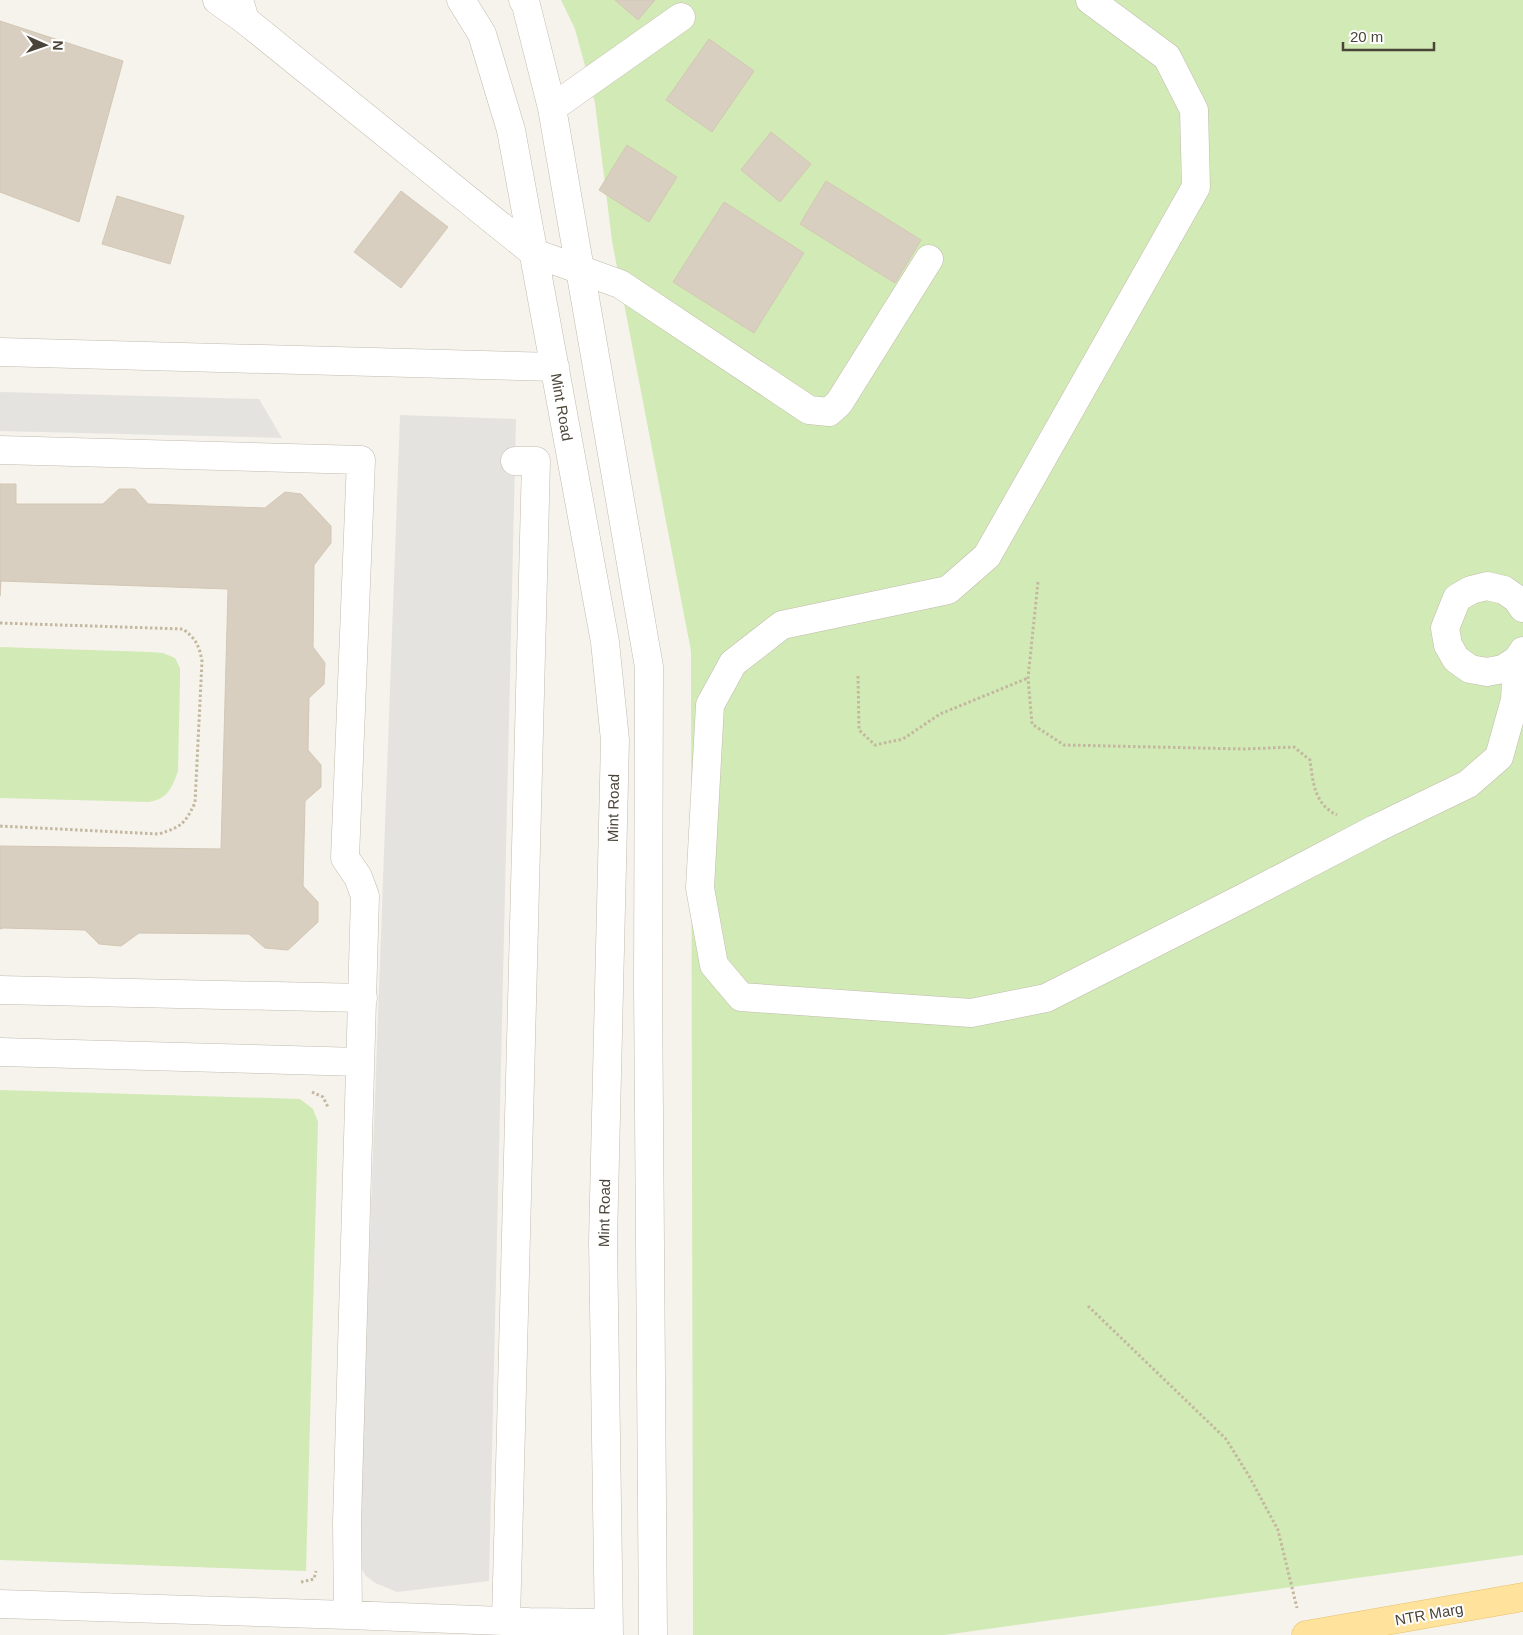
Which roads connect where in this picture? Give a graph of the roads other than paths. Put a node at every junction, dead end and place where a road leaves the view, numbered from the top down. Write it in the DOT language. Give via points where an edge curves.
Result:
graph roads {
  1 [pos="217,0"];
  2 [pos="461,0"];
  3 [pos="523,0"];
  4 [pos="1090,0"];
  5 [pos="242,10"];
  6 [pos="681,17"];
  7 [pos="552,108"];
  8 [pos="534,253"];
  9 [pos="929,259"];
  10 [pos="580,269"];
  11 [pos="0,352"];
  12 [pos="555,367"];
  13 [pos="0,450"];
  14 [pos="515,461"];
  15 [pos="1521,601"];
  16 [pos="1520,655"];
  17 [pos="0,990"];
  18 [pos="363,998"];
  19 [pos="0,1052"];
  20 [pos="360,1062"];
  21 [pos="1523,1597"];
  22 [pos="0,1604"];
  23 [pos="348,1616"];
  24 [pos="506,1621"];
  25 [pos="1302,1625"];
  26 [pos="608,1629"];
  27 [pos="653,1635"];
  1 -- 5 [label="street"];
  2 -- 8 [label="street, Mint Road" via="482,34 508,118"];
  3 -- 7 [label="street"];
  4 -- 16 [label="street" via="1167,57 1194,110 1196,187 987,556 948,590 782,625 733,663 710,705 700,888 714,965 741,996 971,1013 1046,998 1468,784 1499,757 1515,700"];
  5 -- 8 [label="street"];
  6 -- 7 [label="street"];
  7 -- 10 [label="street"];
  8 -- 10 [label="street"];
  8 -- 12 [label="street, Mint Road"];
  9 -- 10 [label="street" via="839,403 829,412 809,410 620,284"];
  10 -- 27 [label="street" via="649,667"];
  11 -- 12 [label="street"];
  12 -- 26 [label="street, Mint Road" via="605,642 614,740 603,1241"];
  13 -- 18 [label="street" via="361,460 345,858 365,896"];
  14 -- 24 [label="street" via="536,461 521,648 512,995"];
  15 -- 16 [label="street" via="1504,590 1488,586 1471,590 1457,598 1445,628 1448,645 1456,659 1470,669 1486,672 1503,669"];
  17 -- 18 [label="street"];
  18 -- 20 [label="street"];
  19 -- 20 [label="street"];
  20 -- 23 [label="street" via="347,1522"];
  21 -- 25 [label="main road, NTR Marg"];
  22 -- 23 [label="street"];
  23 -- 24 [label="street"];
  24 -- 26 [label="street"];
}
